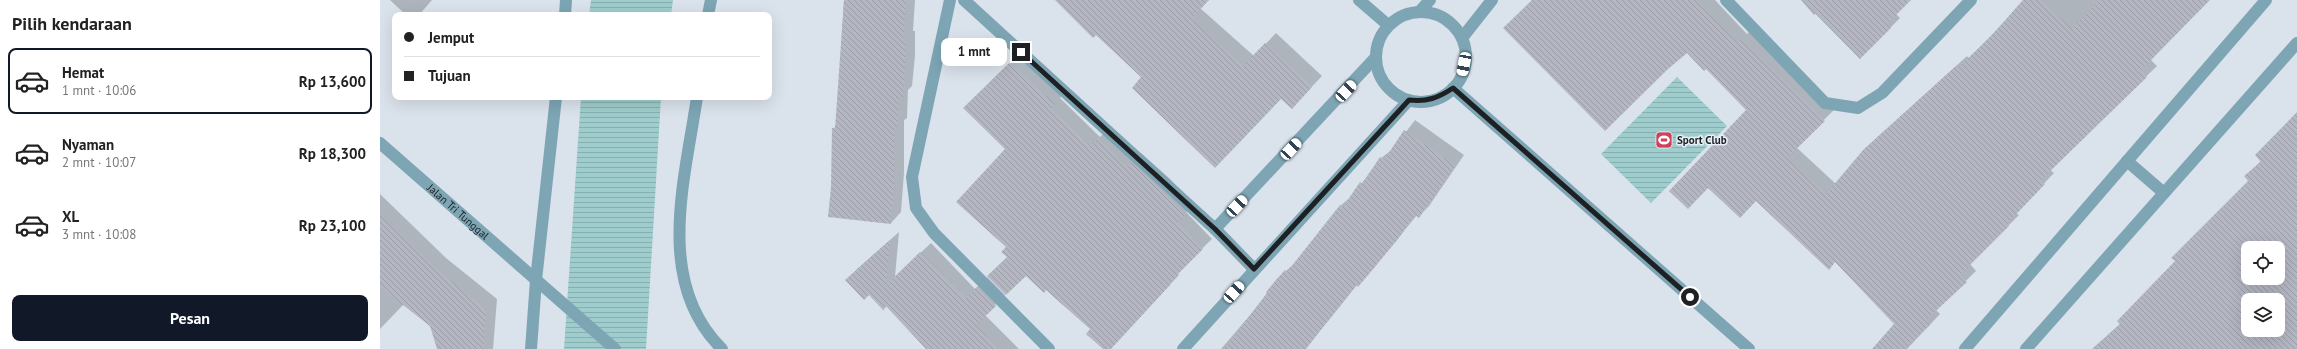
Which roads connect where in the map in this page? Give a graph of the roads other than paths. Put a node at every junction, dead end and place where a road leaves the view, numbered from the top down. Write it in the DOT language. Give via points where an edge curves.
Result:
graph roads {
  1 [pos="566,0"];
  2 [pos="711,0"];
  3 [pos="950,0"];
  4 [pos="964,0"];
  5 [pos="1359,0"];
  6 [pos="1430,0"];
  7 [pos="1492,0"];
  8 [pos="1726,0"];
  9 [pos="1971,0"];
  10 [pos="2266,0"];
  11 [pos="1420,11"];
  12 [pos="565,12"];
  13 [pos="709,12"];
  14 [pos="1388,25"];
  15 [pos="1462,38"];
  16 [pos="2297,42"];
  17 [pos="1375,58"];
  18 [pos="1453,88"];
  19 [pos="556,100"];
  20 [pos="697,100"];
  21 [pos="1409,100"];
  22 [pos="380,143"];
  23 [pos="2127,161"];
  24 [pos="2164,193"];
  25 [pos="1215,229"];
  26 [pos="1254,269"];
  27 [pos="536,280"];
  28 [pos="531,349"];
  29 [pos="615,349"];
  30 [pos="722,349"];
  31 [pos="1049,349"];
  32 [pos="1183,349"];
  33 [pos="1749,349"];
  34 [pos="1965,349"];
  35 [pos="2026,349"];
  1 -- 12 [label="street"];
  2 -- 13 [label="street"];
  3 -- 31 [label="street" via="912,177 916,208 934,233"];
  4 -- 25 [label="street"];
  5 -- 14 [label="street"];
  6 -- 11 [label="street"];
  7 -- 15 [label="street"];
  8 -- 9 [label="street" via="1825,103 1858,108 1882,94"];
  10 -- 23 [label="street"];
  11 -- 14 [label="street" via="1402,16"];
  11 -- 15 [label="street" via="1437,14 1452,24"];
  14 -- 17 [label="street" via="1378,41"];
  15 -- 18 [label="street" via="1466,55 1463,72"];
  16 -- 24 [label="street"];
  17 -- 21 [label="street" via="1380,75 1389,90"];
  17 -- 25 [label="street"];
  18 -- 21 [label="street" via="1439,98 1422,102"];
  18 -- 33 [label="street"];
  19 -- 27 [label="street"];
  20 -- 30 [label="street" via="678,233 680,266 692,304 708,336"];
  21 -- 26 [label="street"];
  22 -- 27 [label="street, Jalan Tri Tunggal"];
  23 -- 24 [label="street"];
  23 -- 34 [label="street"];
  24 -- 35 [label="street"];
  25 -- 26 [label="street"];
  26 -- 32 [label="street"];
  27 -- 28 [label="street"];
  27 -- 29 [label="street, Jalan Tri Tunggal"];
}
